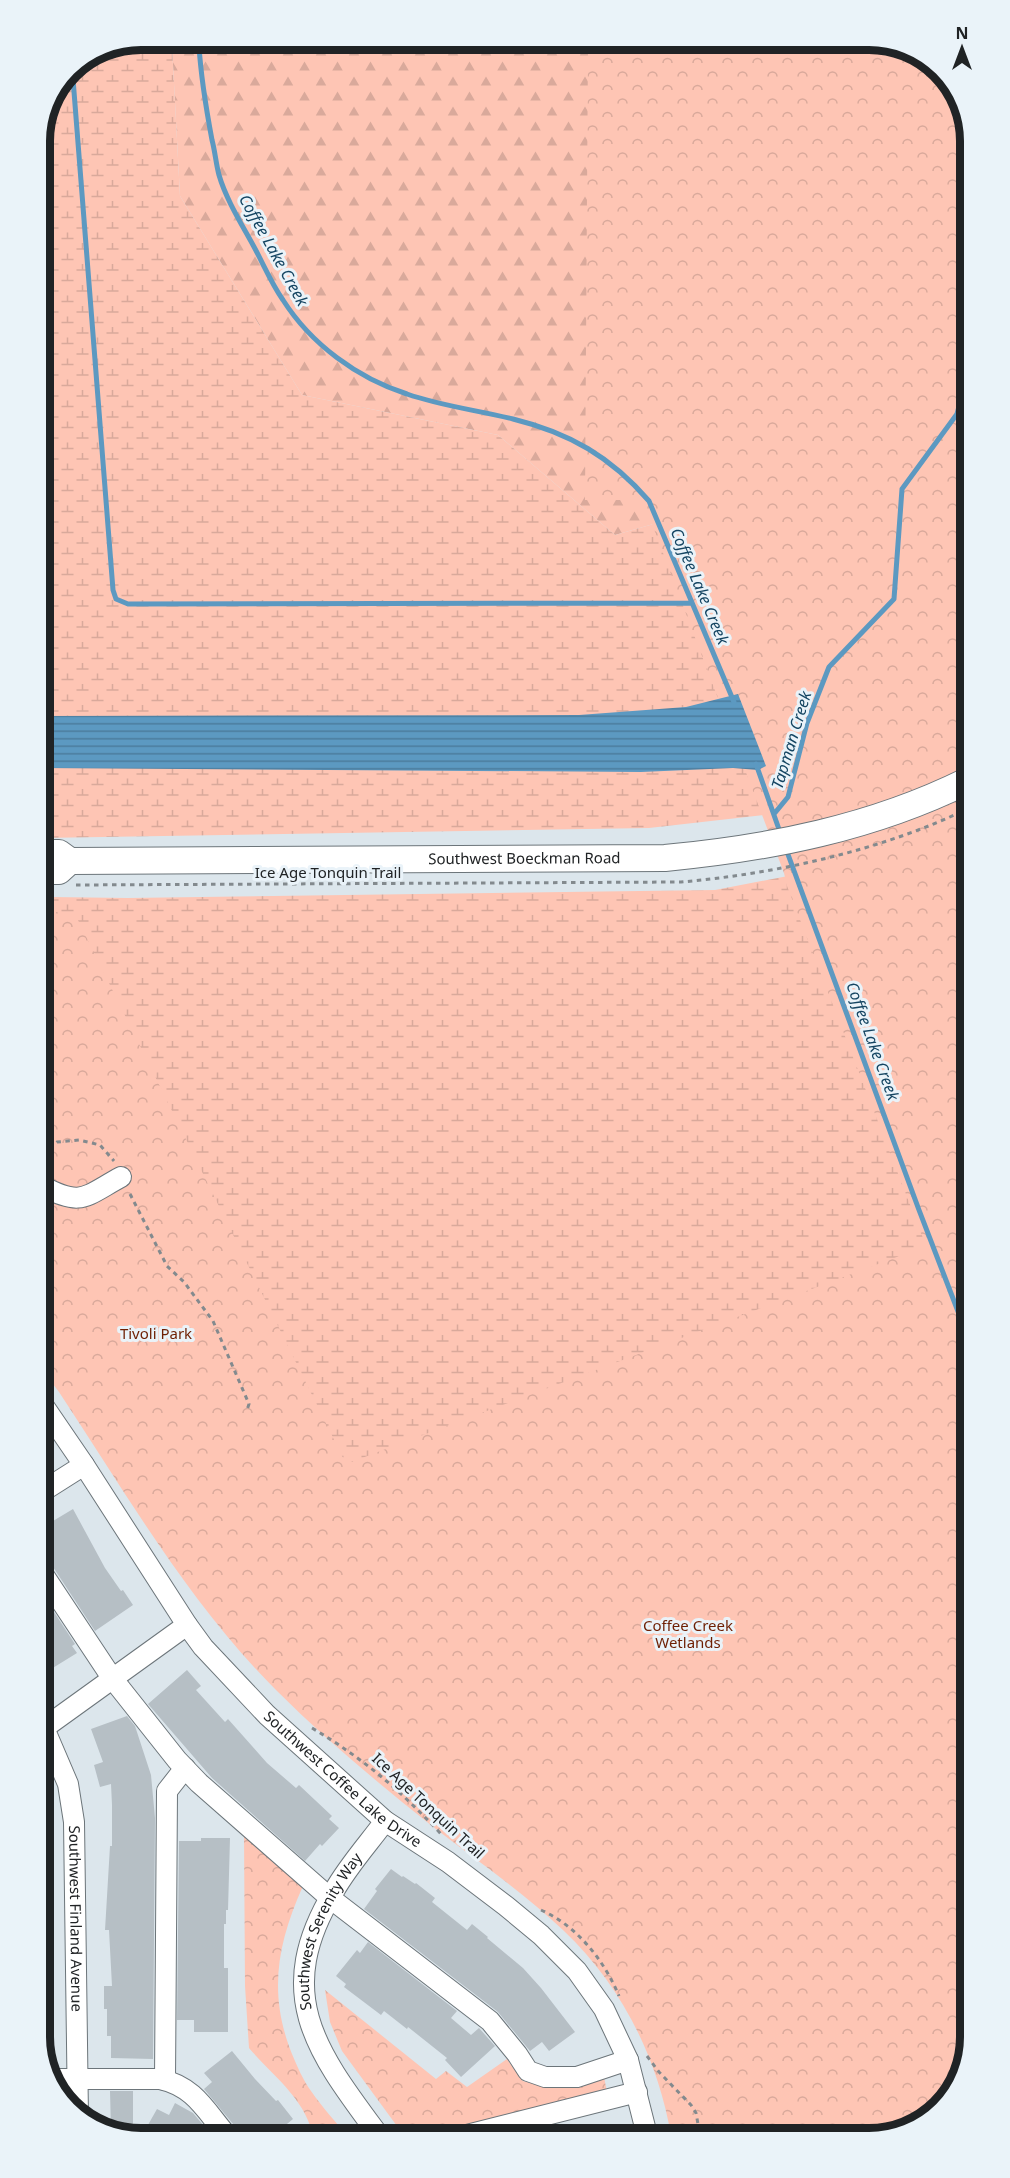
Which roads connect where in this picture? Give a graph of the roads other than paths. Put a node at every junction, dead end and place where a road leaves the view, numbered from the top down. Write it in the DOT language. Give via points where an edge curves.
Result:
graph roads {
  1 [pos="960,784"];
  2 [pos="50,853"];
  3 [pos="70,861"];
  4 [pos="50,871"];
  5 [pos="121,1177"];
  6 [pos="50,1190"];
  7 [pos="50,1403"];
  8 [pos="84,1465"];
  9 [pos="50,1487"];
  10 [pos="50,1600"];
  11 [pos="187,1624"];
  12 [pos="112,1678"];
  13 [pos="50,1724"];
  14 [pos="50,1742"];
  15 [pos="185,1768"];
  16 [pos="386,1821"];
  17 [pos="330,1898"];
  18 [pos="635,2054"];
  19 [pos="60,2079"];
  20 [pos="77,2079"];
  21 [pos="165,2080"];
  22 [pos="637,2092"];
  23 [pos="78,2103"];
  24 [pos="221,2128"];
  25 [pos="373,2128"];
  26 [pos="495,2128"];
  27 [pos="645,2128"];
  1 -- 3 [label="main road, Southwest Boeckman Road" via="881,816 799,839 665,858 618,871"];
  2 -- 3 [label="main road, Southwest Boeckman Road" via="59,853"];
  3 -- 4 [label="main road, Southwest Boeckman Road" via="59,871"];
  5 -- 6 [label="street" via="83,1197 72,1199"];
  7 -- 8 [label="street, Southwest Coffee Lake Drive"];
  8 -- 9 [label="street"];
  8 -- 11 [label="street, Southwest Coffee Lake Drive"];
  10 -- 12 [label="street"];
  11 -- 12 [label="street"];
  11 -- 16 [label="street, Southwest Coffee Lake Drive" via="203,1647 267,1716"];
  12 -- 13 [label="street"];
  12 -- 15 [label="street"];
  14 -- 20 [label="street, Southwest Finland Avenue" via="68,1784 74,1822"];
  15 -- 17 [label="street"];
  15 -- 21 [label="street" via="166,1791"];
  16 -- 17 [label="street, Southwest Serenity Way"];
  16 -- 18 [label="street, Southwest Coffee Lake Drive" via="448,1862 563,1955"];
  17 -- 18 [label="street" via="490,2021 528,2071 544,2077 577,2077"];
  17 -- 25 [label="street, Southwest Serenity Way" via="309,1942 304,1965 308,2020 333,2072"];
  18 -- 22 [label="street, Southwest Coffee Lake Drive"];
  19 -- 20 [label="street"];
  20 -- 21 [label="street"];
  20 -- 23 [label="street, Southwest Finland Avenue"];
  21 -- 24 [label="street" via="190,2091"];
  22 -- 26 [label="street"];
  22 -- 27 [label="street, Southwest Coffee Lake Drive"];
}
